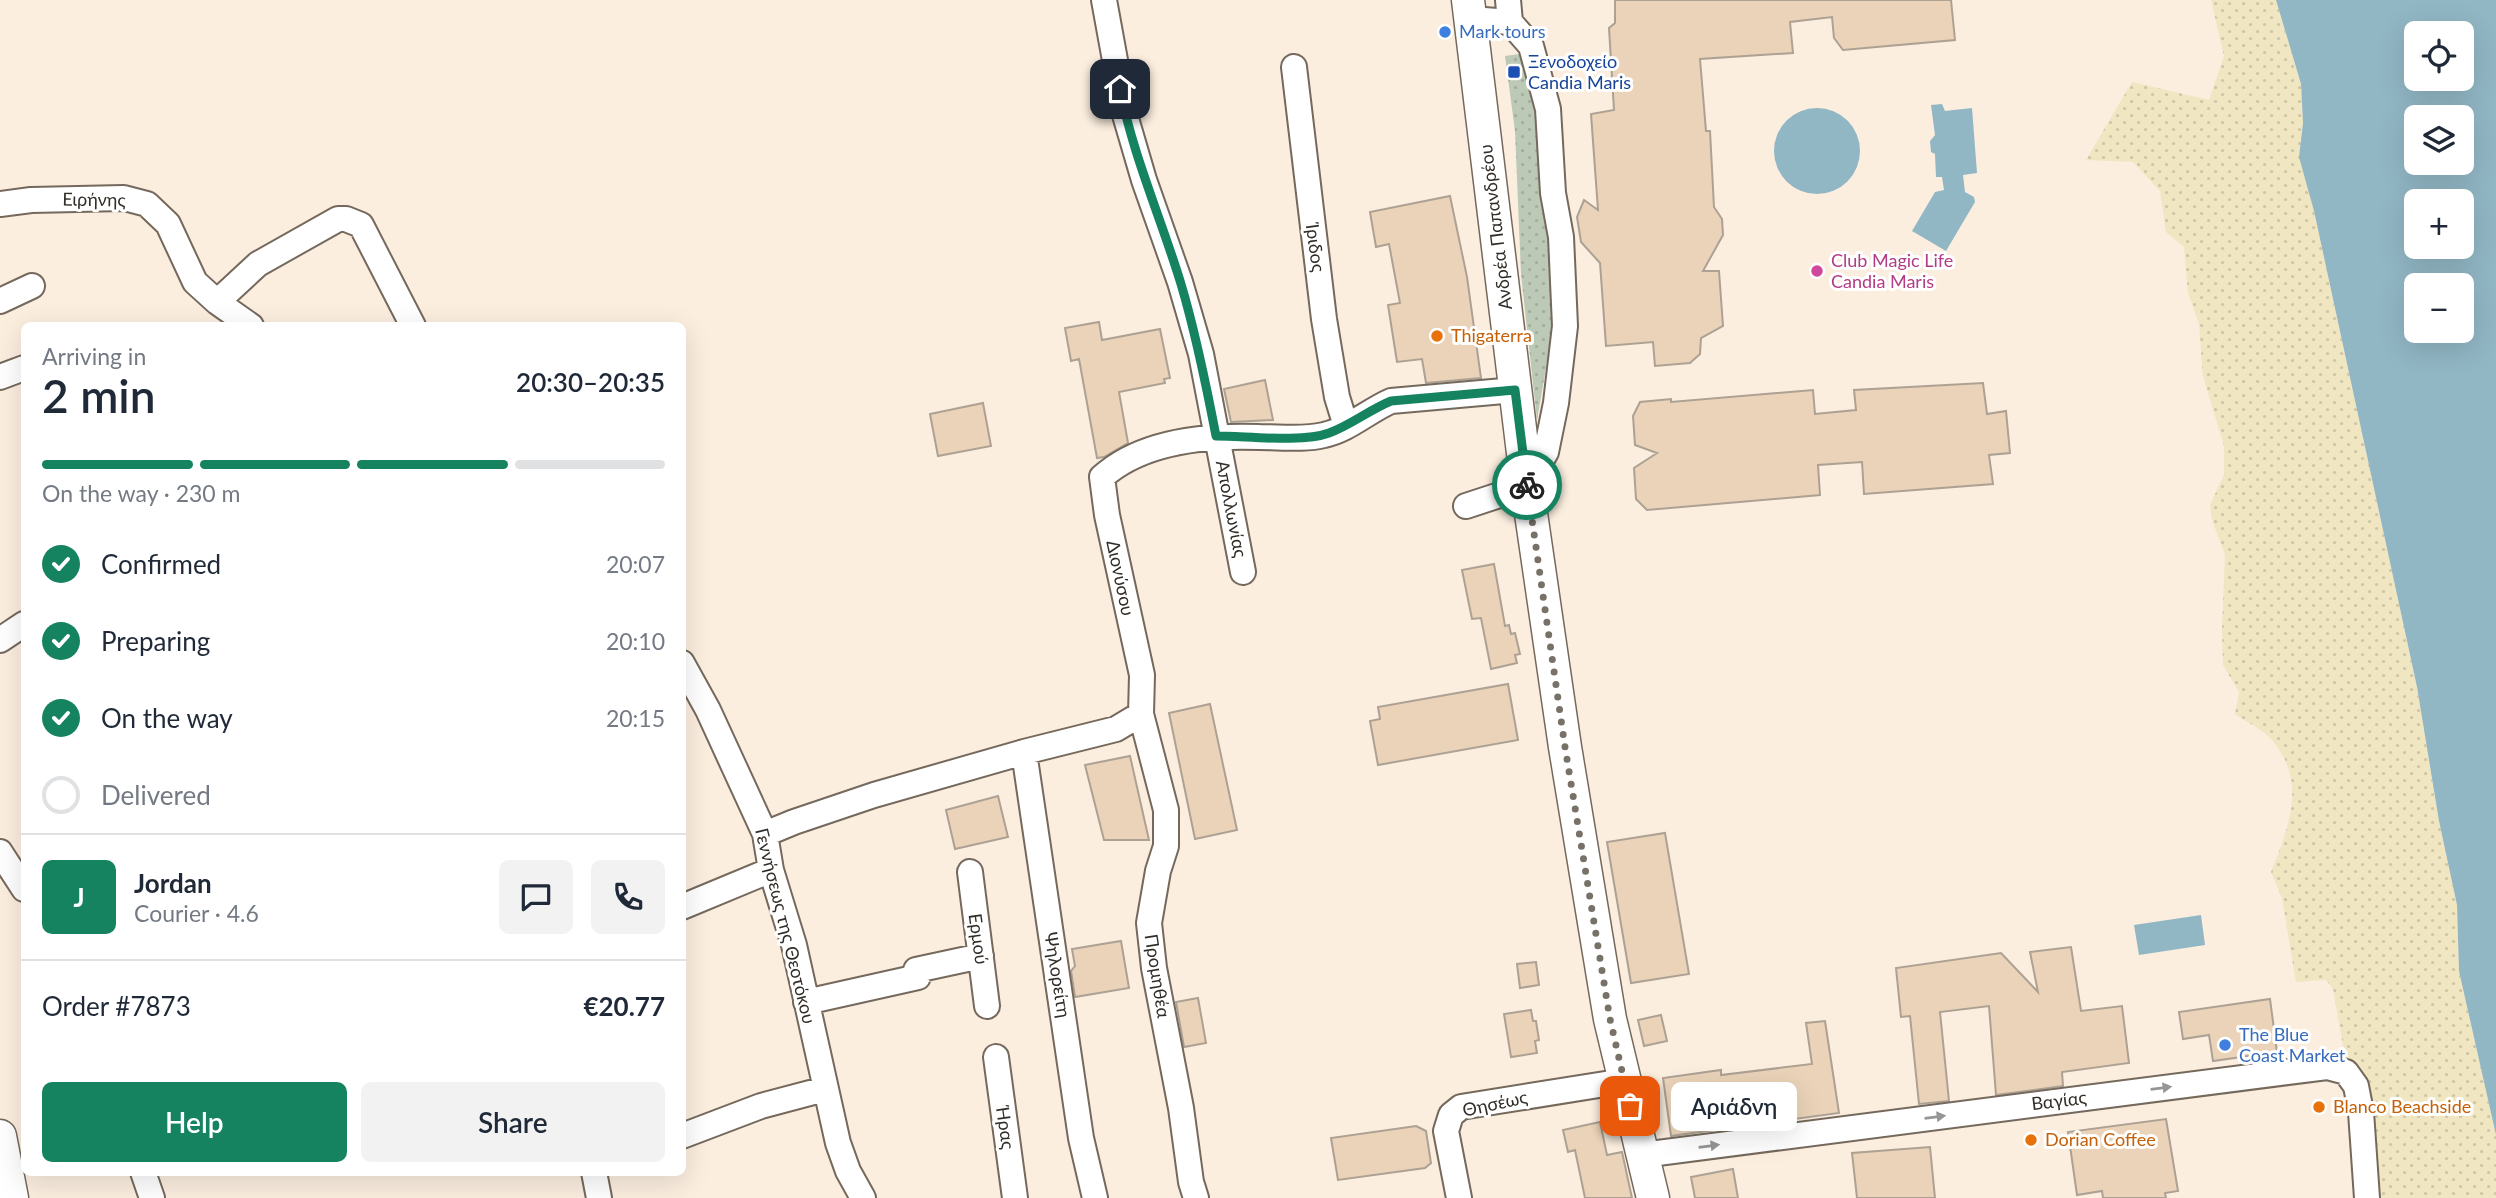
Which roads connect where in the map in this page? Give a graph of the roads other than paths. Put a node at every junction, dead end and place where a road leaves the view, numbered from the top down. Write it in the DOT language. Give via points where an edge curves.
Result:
graph roads {
  1 [pos="1104,0"];
  2 [pos="1470,10"];
  3 [pos="1509,11"];
  4 [pos="1294,67"];
  5 [pos="0,204"];
  6 [pos="32,286"];
  7 [pos="0,301"];
  8 [pos="218,303"];
  9 [pos="245,322"];
  10 [pos="411,322"];
  11 [pos="21,369"];
  12 [pos="0,377"];
  13 [pos="1515,390"];
  14 [pos="1346,426"];
  15 [pos="1216,436"];
  16 [pos="1527,486"];
  17 [pos="1466,506"];
  18 [pos="1243,572"];
  19 [pos="21,626"];
  20 [pos="0,640"];
  21 [pos="686,673"];
  22 [pos="1141,714"];
  23 [pos="1024,752"];
  24 [pos="765,834"];
  25 [pos="0,852"];
  26 [pos="771,870"];
  27 [pos="970,872"];
  28 [pos="21,879"];
  29 [pos="686,905"];
  30 [pos="981,956"];
  31 [pos="806,1002"];
  32 [pos="987,1006"];
  33 [pos="996,1058"];
  34 [pos="1624,1081"];
  35 [pos="825,1088"];
  36 [pos="686,1134"];
  37 [pos="0,1136"];
  38 [pos="1642,1155"];
  39 [pos="144,1176"];
  40 [pos="12,1198"];
  41 [pos="152,1198"];
  42 [pos="863,1198"];
  43 [pos="1015,1198"];
  44 [pos="1095,1198"];
  45 [pos="1196,1198"];
  46 [pos="1459,1198"];
  47 [pos="1653,1198"];
  48 [pos="2367,1198"];
  1 -- 15 [label="street, Απολλωνίας" via="1125,115 1201,354"];
  2 -- 3 [label="street"];
  2 -- 13 [label="main road, Ανδρέα Παπανδρέου"];
  3 -- 16 [label="street" via="1531,46 1548,109 1565,326 1546,452"];
  4 -- 14 [label="street, Ίριδος" via="1325,319"];
  5 -- 8 [label="street, Ειρήνης" via="124,198 147,204 168,224 195,282"];
  6 -- 7 [label="street"];
  8 -- 9 [label="street, Ειρήνης"];
  8 -- 10 [label="street" via="258,264 338,219 346,219 361,225"];
  11 -- 12 [label="street"];
  13 -- 14 [label="street, Διονύσου" via="1391,401"];
  13 -- 16 [label="main road, Ανδρέα Παπανδρέου"];
  14 -- 15 [label="street, Διονύσου" via="1305,438"];
  15 -- 18 [label="street, Απολλωνίας"];
  15 -- 22 [label="street, Διονύσου" via="1143,453 1116,464 1102,477 1142,675"];
  16 -- 17 [label="street"];
  16 -- 34 [label="main road, Ανδρέα Παπανδρέου" via="1565,747"];
  19 -- 20 [label="street"];
  21 -- 24 [label="street, Γεννήσεως της Θεοτόκου" via="708,710"];
  22 -- 23 [label="street" via="1116,729"];
  22 -- 45 [label="street, Προμηθέα" via="1166,810 1166,846 1149,923"];
  23 -- 24 [label="street" via="863,799"];
  23 -- 44 [label="street, Ψηλορείτη" via="1081,1138"];
  24 -- 26 [label="street, Γεννήσεως της Θεοτόκου"];
  25 -- 28 [label="street"];
  26 -- 29 [label="street"];
  26 -- 31 [label="street, Γεννήσεως της Θεοτόκου"];
  27 -- 30 [label="street, Ερμού"];
  30 -- 31 [label="street" via="916,970 918,977"];
  30 -- 32 [label="street, Ερμού"];
  31 -- 35 [label="street, Γεννήσεως της Θεοτόκου"];
  33 -- 43 [label="street, Ήρας"];
  34 -- 38 [label="main road, Ανδρέα Παπανδρέου"];
  34 -- 46 [label="street, Θησέως" via="1461,1107 1451,1115 1446,1130"];
  35 -- 36 [label="street"];
  35 -- 42 [label="street, Γεννήσεως της Θεοτόκου" via="838,1143"];
  37 -- 40 [label="main road"];
  38 -- 47 [label="main road, Ανδρέα Παπανδρέου"];
  38 -- 48 [label="street, Βαγίας, one-way" via="2327,1067 2346,1072 2356,1086"];
  39 -- 41 [label="street"];
}
